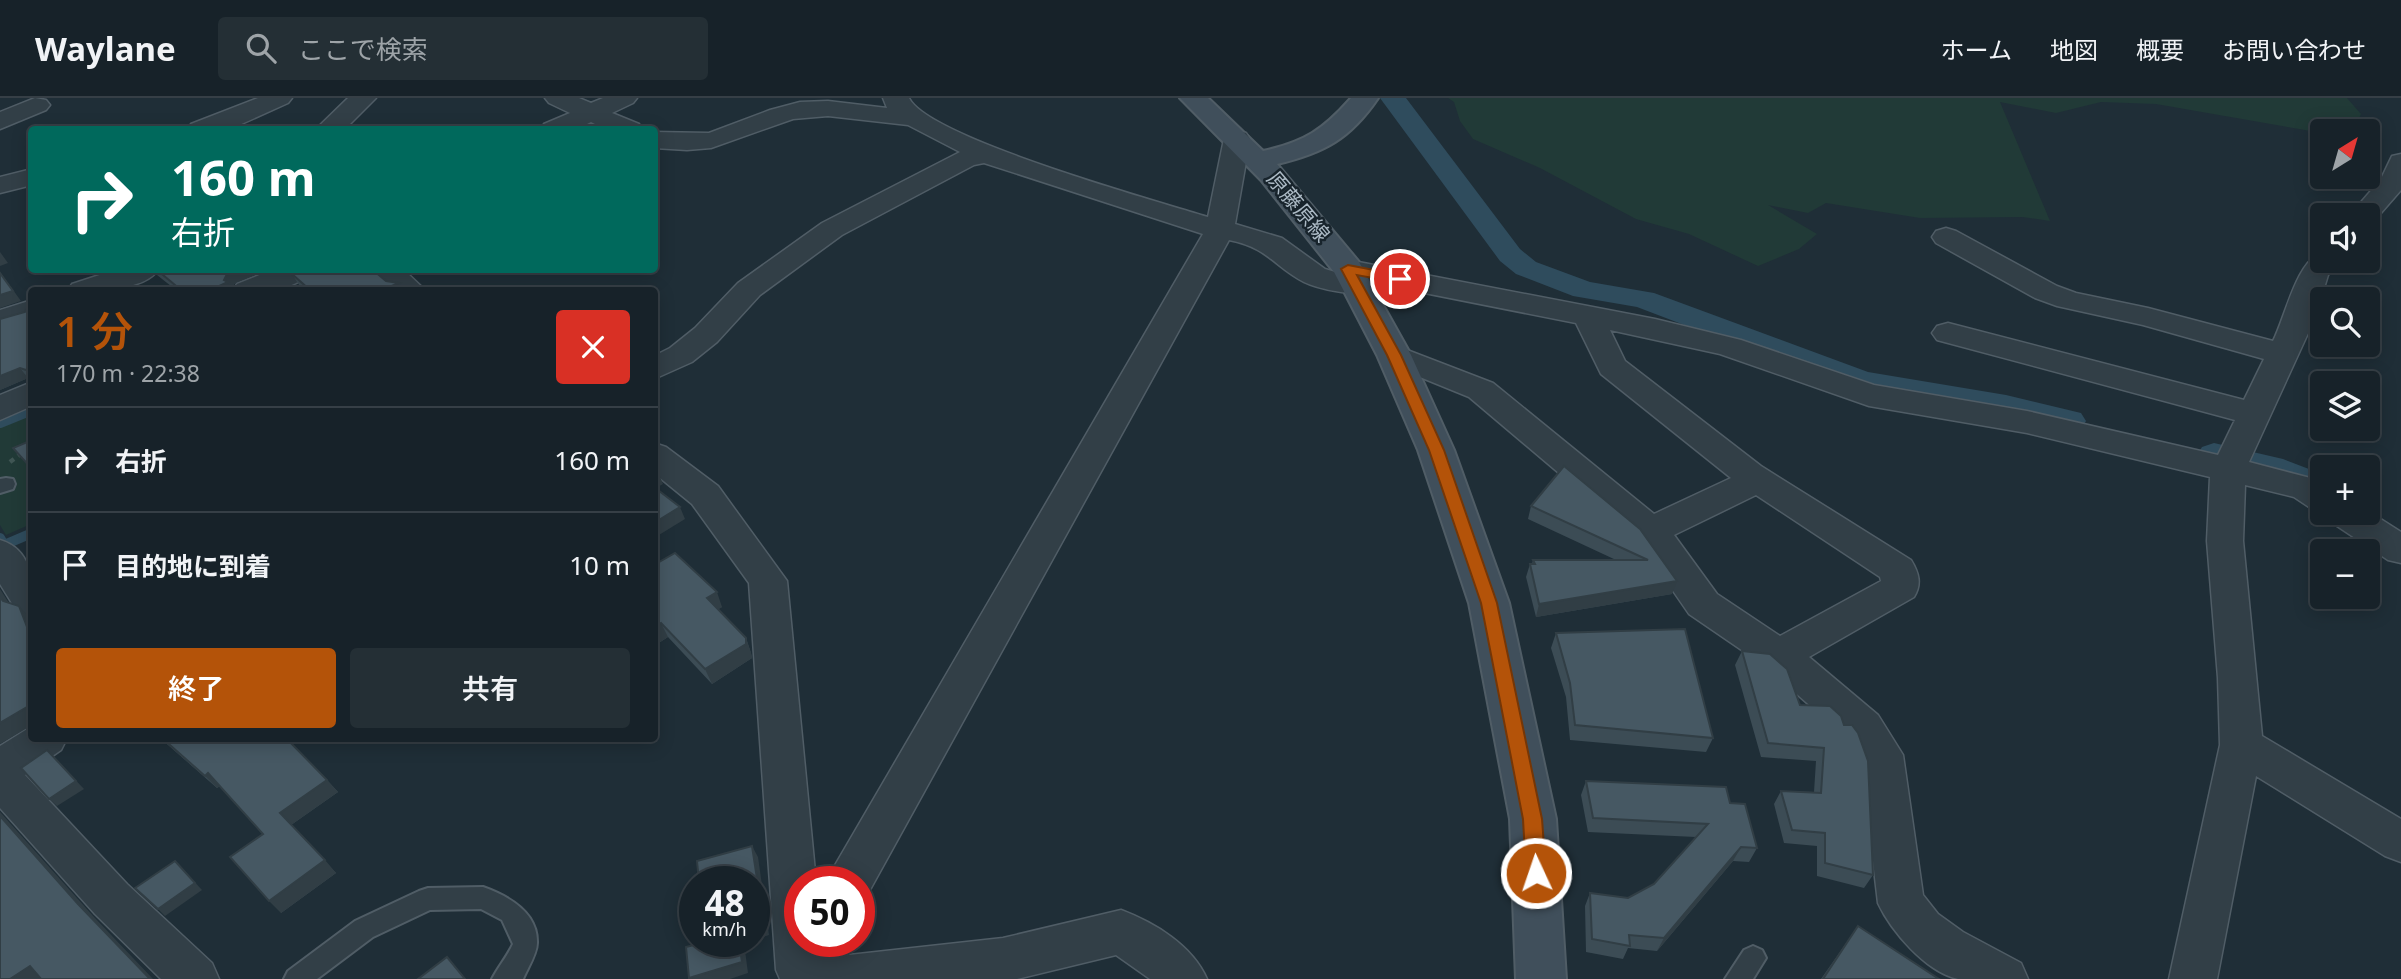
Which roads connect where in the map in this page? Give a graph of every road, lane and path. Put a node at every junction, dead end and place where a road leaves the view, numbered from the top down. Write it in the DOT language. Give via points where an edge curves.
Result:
graph roads {
  1 [pos="279,98"];
  2 [pos="363,98"];
  3 [pos="558,98"];
  4 [pos="624,98"];
  5 [pos="1193,98"];
  6 [pos="1365,98"];
  7 [pos="37,105"];
  8 [pos="905,107"];
  9 [pos="591,112"];
  10 [pos="0,121"];
  11 [pos="212,126"];
  12 [pos="332,126"];
  13 [pos="561,126"];
  14 [pos="621,126"];
  15 [pos="658,140"];
  16 [pos="1247,150"];
  17 [pos="985,155"];
  18 [pos="2401,162"];
  19 [pos="28,178"];
  20 [pos="0,185"];
  21 [pos="2375,203"];
  22 [pos="1220,230"];
  23 [pos="1946,237"];
  24 [pos="134,273"];
  25 [pos="290,273"];
  26 [pos="390,273"];
  27 [pos="2314,273"];
  28 [pos="1352,278"];
  29 [pos="92,287"];
  30 [pos="255,287"];
  31 [pos="407,287"];
  32 [pos="28,310"];
  33 [pos="1588,315"];
  34 [pos="0,321"];
  35 [pos="1948,333"];
  36 [pos="2283,354"];
  37 [pos="1394,355"];
  38 [pos="658,367"];
  39 [pos="28,394"];
  40 [pos="0,409"];
  41 [pos="2254,414"];
  42 [pos="658,458"];
  43 [pos="2228,469"];
  44 [pos="1758,480"];
  45 [pos="2310,490"];
  46 [pos="2362,525"];
  47 [pos="1651,531"];
  48 [pos="2401,550"];
  49 [pos="0,554"];
  50 [pos="28,597"];
  51 [pos="1779,655"];
  52 [pos="40,742"];
  53 [pos="2241,745"];
  54 [pos="0,769"];
  55 [pos="0,778"];
  56 [pos="2401,842"];
  57 [pos="859,866"];
  58 [pos="1753,958"];
  59 [pos="817,970"];
  60 [pos="195,979"];
  61 [pos="297,979"];
  62 [pos="505,979"];
  63 [pos="1183,979"];
  64 [pos="1541,979"];
  65 [pos="1738,979"];
  66 [pos="2004,979"];
  67 [pos="2193,979"];
  1 -- 11 [label="street"];
  2 -- 12 [label="street"];
  3 -- 9 [label="street"];
  4 -- 9 [label="street"];
  5 -- 16 [label="main road, 原藤原線"];
  6 -- 16 [label="main road" via="1324,141 1310,149"];
  7 -- 10 [label="street"];
  8 -- 15 [label="street" via="887,118 822,107 799,110 718,139 688,144"];
  8 -- 17 [label="street"];
  9 -- 13 [label="street"];
  9 -- 14 [label="street"];
  16 -- 22 [label="street"];
  16 -- 28 [label="main road, 原藤原線" via="1307,216"];
  17 -- 22 [label="street"];
  17 -- 38 [label="street" via="966,159 832,229 749,289 681,355"];
  18 -- 21 [label="street" via="2394,181"];
  19 -- 20 [label="street"];
  22 -- 28 [label="street" via="1272,244 1315,276"];
  22 -- 57 [label="street"];
  23 -- 36 [label="street" via="2068,300"];
  24 -- 29 [label="street"];
  25 -- 30 [label="street"];
  26 -- 31 [label="street"];
  27 -- 36 [label="street"];
  28 -- 33 [label="street"];
  28 -- 37 [label="main road, 原藤原線"];
  32 -- 34 [label="street"];
  33 -- 43 [label="street" via="1730,347 1869,395 2027,422"];
  33 -- 44 [label="street" via="1612,366"];
  35 -- 41 [label="street"];
  36 -- 41 [label="street"];
  37 -- 47 [label="street" via="1481,390"];
  37 -- 64 [label="main road, 原藤原線" via="1436,450 1489,603 1533,819"];
  39 -- 40 [label="street"];
  41 -- 43 [label="street"];
  42 -- 59 [label="street" via="705,495 768,582"];
  43 -- 45 [label="street"];
  43 -- 53 [label="street" via="2225,541"];
  44 -- 47 [label="street"];
  44 -- 51 [label="street" via="1898,570 1901,587"];
  46 -- 48 [label="street"];
  47 -- 51 [label="street" via="1703,604"];
  49 -- 50 [label="street"];
  51 -- 66 [label="street" via="1863,727 1882,755 1901,903 1921,929 1946,948"];
  52 -- 54 [label="street"];
  53 -- 56 [label="street"];
  53 -- 67 [label="street"];
  55 -- 60 [label="street" via="111,899"];
  58 -- 65 [label="lane"];
  59 -- 63 [label="street" via="1003,960 1121,932 1162,958"];
  61 -- 62 [label="lane" via="364,929 428,899 483,898 512,912 521,928 525,944"];
}
